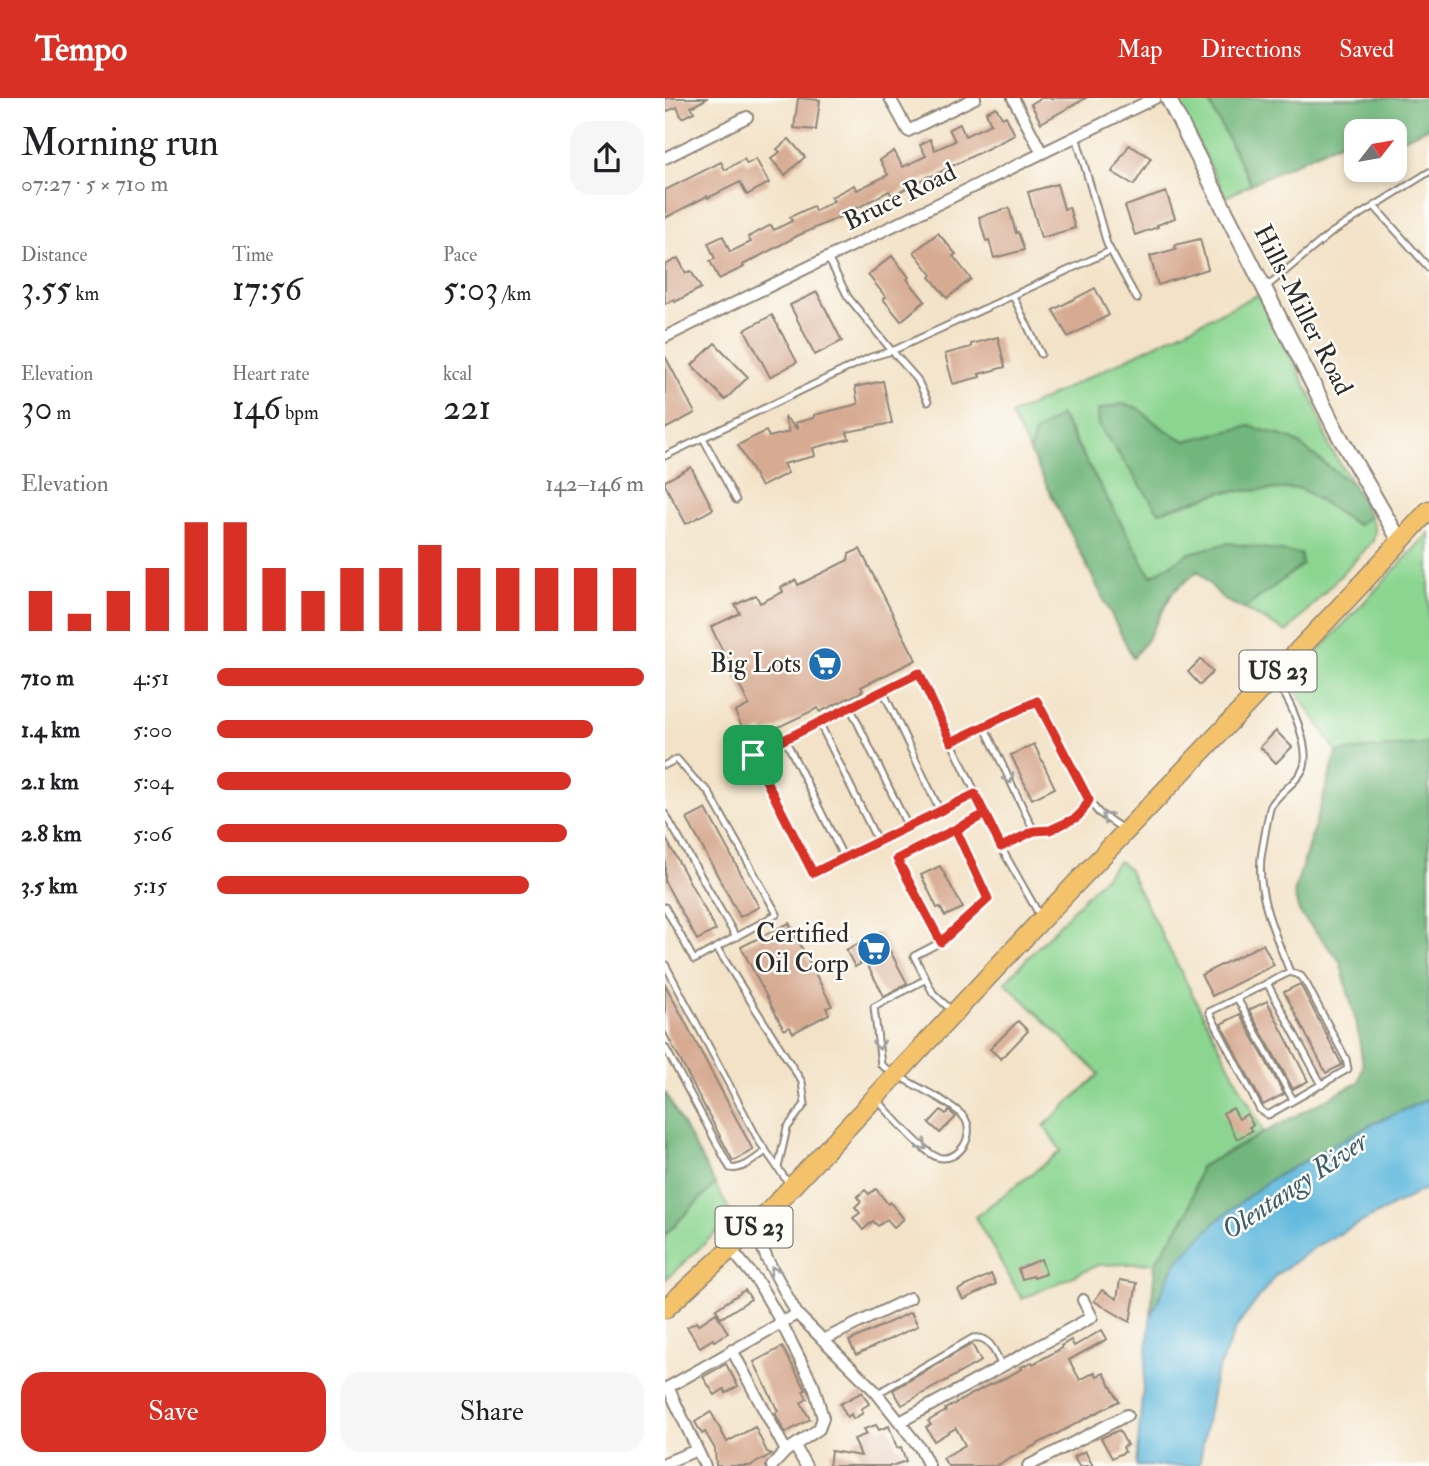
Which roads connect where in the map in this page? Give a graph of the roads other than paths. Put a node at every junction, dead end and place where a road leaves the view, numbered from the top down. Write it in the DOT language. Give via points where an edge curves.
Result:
graph roads {
  1 [pos="890,98"];
  2 [pos="975,98"];
  3 [pos="1013,98"];
  4 [pos="1155,98"];
  5 [pos="1168,98"];
  6 [pos="747,117"];
  7 [pos="1076,136"];
  8 [pos="1042,153"];
  9 [pos="665,158"];
  10 [pos="1429,172"];
  11 [pos="1374,206"];
  12 [pos="1110,251"];
  13 [pos="828,257"];
  14 [pos="1429,268"];
  15 [pos="1265,287"];
  16 [pos="1013,296"];
  17 [pos="1137,299"];
  18 [pos="665,337"];
  19 [pos="892,352"];
  20 [pos="1041,354"];
  21 [pos="928,402"];
  22 [pos="703,438"];
  23 [pos="665,456"];
  24 [pos="736,500"];
  25 [pos="1429,510"];
  26 [pos="1400,541"];
  27 [pos="1269,680"];
  28 [pos="883,691"];
  29 [pos="850,707"];
  30 [pos="819,722"];
  31 [pos="983,726"];
  32 [pos="785,739"];
  33 [pos="951,742"];
  34 [pos="665,765"];
  35 [pos="975,794"];
  36 [pos="1089,800"];
  37 [pos="940,811"];
  38 [pos="665,814"];
  39 [pos="985,814"];
  40 [pos="908,827"];
  41 [pos="956,830"];
  42 [pos="1034,831"];
  43 [pos="1125,831"];
  44 [pos="878,842"];
  45 [pos="1001,847"];
  46 [pos="845,858"];
  47 [pos="665,907"];
  48 [pos="1042,919"];
  49 [pos="736,937"];
  50 [pos="941,942"];
  51 [pos="717,948"];
  52 [pos="665,964"];
  53 [pos="1290,972"];
  54 [pos="926,979"];
  55 [pos="1267,983"];
  56 [pos="1237,998"];
  57 [pos="954,1013"];
  58 [pos="665,1047"];
  59 [pos="896,1076"];
  60 [pos="1322,1084"];
  61 [pos="875,1098"];
  62 [pos="1293,1100"];
  63 [pos="767,1151"];
  64 [pos="778,1168"];
  65 [pos="791,1187"];
  66 [pos="754,1227"];
  67 [pos="731,1249"];
  68 [pos="910,1298"];
  69 [pos="1083,1300"];
  70 [pos="665,1309"];
  71 [pos="797,1314"];
  72 [pos="781,1322"];
  73 [pos="823,1340"];
  74 [pos="731,1350"];
  75 [pos="1002,1366"];
  76 [pos="667,1388"];
  77 [pos="877,1393"];
  78 [pos="1127,1415"];
  79 [pos="900,1422"];
  80 [pos="790,1448"];
  81 [pos="697,1450"];
  82 [pos="1053,1453"];
  83 [pos="665,1463"];
  84 [pos="705,1466"];
  85 [pos="772,1466"];
  86 [pos="806,1466"];
  87 [pos="929,1466"];
  88 [pos="1028,1466"];
  89 [pos="1059,1466"];
  1 -- 2 [label="street" via="908,131"];
  3 -- 8 [label="street"];
  4 -- 7 [label="street, Bruce Road"];
  5 -- 15 [label="street, Hills-Miller Road"];
  6 -- 9 [label="street"];
  7 -- 8 [label="street, Bruce Road"];
  7 -- 12 [label="lane"];
  8 -- 13 [label="street, Bruce Road"];
  10 -- 11 [label="lane"];
  11 -- 14 [label="lane"];
  11 -- 15 [label="lane" via="1331,233"];
  12 -- 16 [label="lane"];
  12 -- 17 [label="lane"];
  13 -- 18 [label="street, Bruce Road"];
  13 -- 19 [label="lane" via="848,297"];
  15 -- 26 [label="street, Hills-Miller Road" via="1337,432"];
  16 -- 19 [label="lane"];
  16 -- 20 [label="lane"];
  19 -- 21 [label="lane" via="917,379"];
  19 -- 22 [label="lane" via="871,357"];
  22 -- 23 [label="lane"];
  22 -- 24 [label="lane"];
  25 -- 26 [label="highway, US 23"];
  26 -- 27 [label="highway, US 23"];
  27 -- 43 [label="highway, US 23"];
  27 -- 53 [label="lane" via="1285,695 1305,751 1303,768 1269,807 1261,859 1266,909"];
  28 -- 29 [label="lane"];
  28 -- 33 [label="lane" via="919,673"];
  28 -- 37 [label="lane"];
  29 -- 30 [label="lane"];
  29 -- 40 [label="lane"];
  30 -- 32 [label="lane"];
  30 -- 44 [label="lane"];
  31 -- 33 [label="lane"];
  31 -- 36 [label="lane" via="1037,701"];
  31 -- 42 [label="lane, one-way"];
  32 -- 46 [label="lane"];
  32 -- 46 [label="lane" via="753,755 813,873"];
  33 -- 35 [label="lane"];
  34 -- 49 [label="lane" via="677,759 708,791 777,914"];
  35 -- 37 [label="lane"];
  35 -- 39 [label="lane"];
  36 -- 42 [label="lane" via="1076,818 1050,830"];
  43 -- 36 [label="lane, one-way"];
  37 -- 40 [label="lane"];
  38 -- 49 [label="lane"];
  39 -- 41 [label="lane"];
  39 -- 45 [label="lane"];
  40 -- 44 [label="lane"];
  41 -- 50 [label="lane" via="988,899"];
  41 -- 50 [label="lane" via="897,859"];
  42 -- 45 [label="lane"];
  43 -- 48 [label="highway, US 23"];
  44 -- 46 [label="lane"];
  45 -- 48 [label="lane"];
  47 -- 51 [label="lane" via="694,960"];
  48 -- 57 [label="highway, US 23"];
  49 -- 51 [label="lane"];
  50 -- 54 [label="lane" via="914,956"];
  51 -- 64 [label="lane" via="802,1082 805,1104 787,1128"];
  52 -- 63 [label="lane"];
  53 -- 55 [label="lane"];
  53 -- 60 [label="lane" via="1306,983 1348,1065 1343,1073"];
  54 -- 57 [label="lane"];
  54 -- 59 [label="lane, one-way" via="874,1007 881,1065"];
  55 -- 56 [label="lane"];
  55 -- 60 [label="lane"];
  56 -- 62 [label="lane"];
  56 -- 62 [label="lane" via="1209,1012 1259,1110 1268,1115"];
  57 -- 59 [label="highway, US 23"];
  58 -- 63 [label="lane" via="730,1168 742,1167"];
  59 -- 61 [label="highway, US 23"];
  61 -- 59 [label="lane, one-way" via="927,1152 938,1158 961,1150 970,1126 963,1115"];
  60 -- 62 [label="lane"];
  61 -- 65 [label="highway, US 23"];
  63 -- 64 [label="lane"];
  64 -- 65 [label="lane"];
  65 -- 66 [label="highway, US 23"];
  66 -- 67 [label="highway, US 23"];
  71 -- 66 [label="street, one-way"];
  67 -- 70 [label="highway, US 23"];
  67 -- 72 [label="street" via="758,1282"];
  68 -- 73 [label="street"];
  69 -- 75 [label="street" via="1091,1317"];
  71 -- 72 [label="street"];
  71 -- 73 [label="street"];
  72 -- 74 [label="street"];
  72 -- 80 [label="street" via="814,1387 823,1418 820,1429"];
  73 -- 77 [label="street"];
  74 -- 76 [label="street"];
  74 -- 80 [label="street"];
  75 -- 77 [label="lane" via="991,1344 973,1338"];
  75 -- 79 [label="street"];
  76 -- 81 [label="street"];
  77 -- 79 [label="street"];
  78 -- 82 [label="street"];
  79 -- 87 [label="street"];
  80 -- 85 [label="street"];
  80 -- 86 [label="street"];
  81 -- 83 [label="street"];
  81 -- 84 [label="street"];
  82 -- 88 [label="street"];
  82 -- 89 [label="street"];
}
